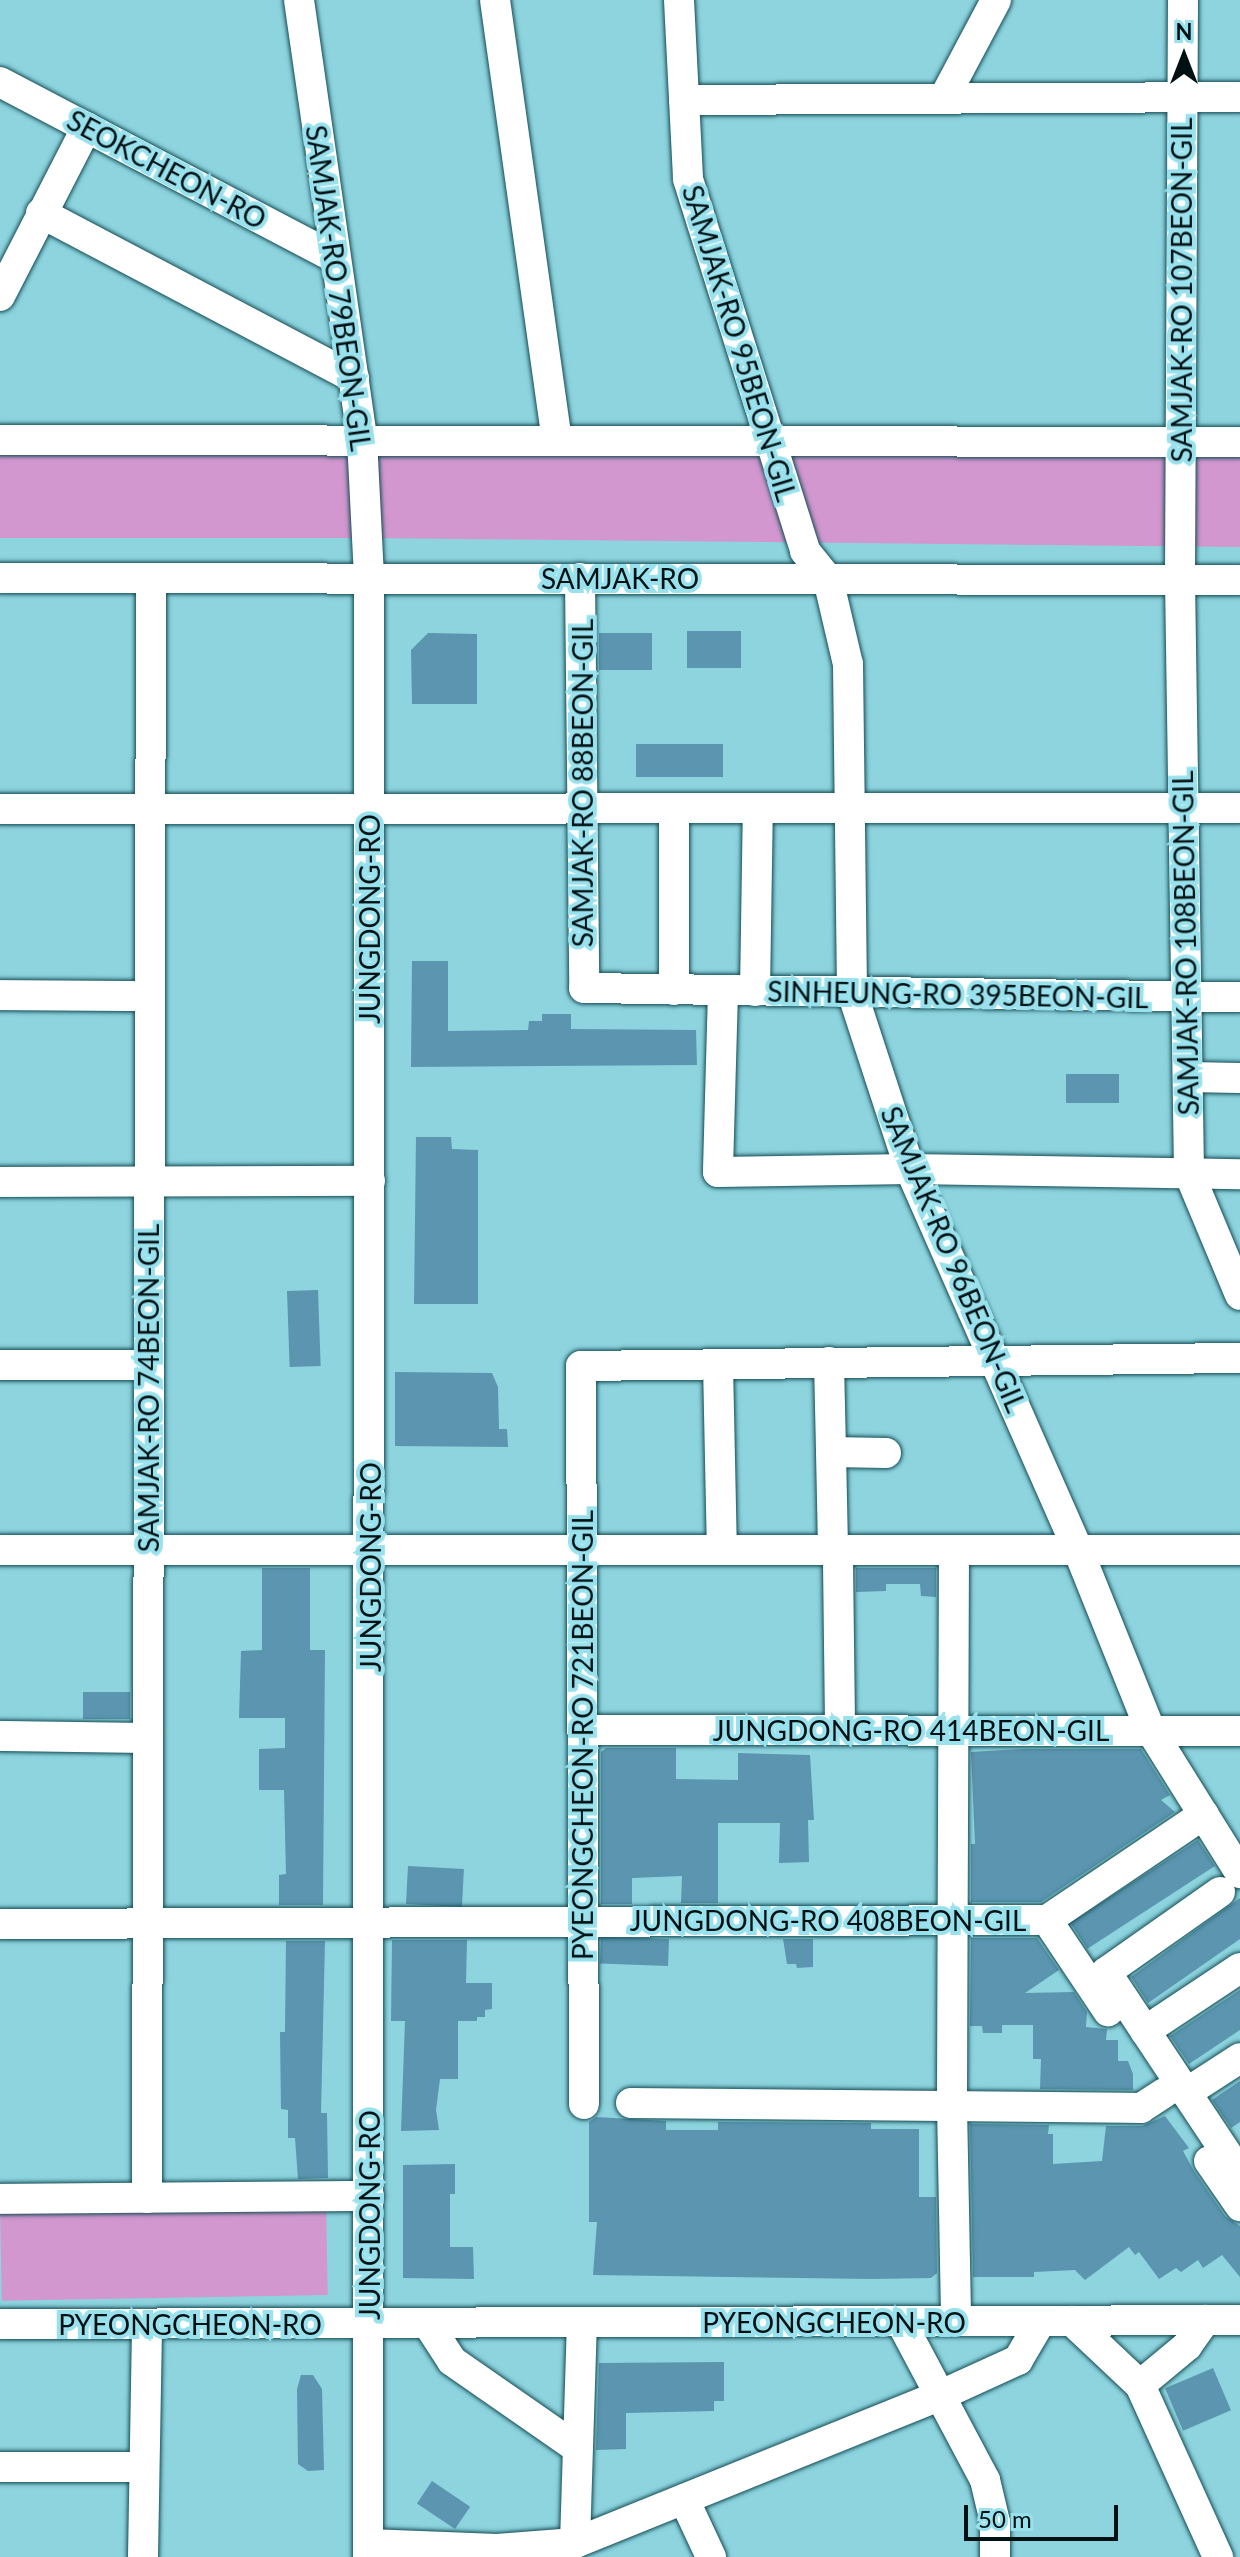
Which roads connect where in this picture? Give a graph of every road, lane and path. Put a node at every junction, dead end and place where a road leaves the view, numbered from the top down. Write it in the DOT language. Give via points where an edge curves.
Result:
graph roads {
  1 [pos="299,0"];
  2 [pos="495,0"];
  3 [pos="679,0"];
  4 [pos="996,0"];
  5 [pos="1183,0"];
  6 [pos="0,82"];
  7 [pos="1182,97"];
  8 [pos="1240,97"];
  9 [pos="944,98"];
  10 [pos="684,100"];
  11 [pos="87,127"];
  12 [pos="41,213"];
  13 [pos="334,257"];
  14 [pos="0,296"];
  15 [pos="354,378"];
  16 [pos="362,439"];
  17 [pos="557,439"];
  18 [pos="770,439"];
  19 [pos="0,440"];
  20 [pos="1181,442"];
  21 [pos="1240,442"];
  22 [pos="0,578"];
  23 [pos="151,578"];
  24 [pos="369,578"];
  25 [pos="580,578"];
  26 [pos="828,579"];
  27 [pos="1180,580"];
  28 [pos="1240,580"];
  29 [pos="1181,808"];
  30 [pos="1240,808"];
  31 [pos="0,809"];
  32 [pos="149,810"];
  33 [pos="582,810"];
  34 [pos="674,810"];
  35 [pos="758,810"];
  36 [pos="850,810"];
  37 [pos="369,811"];
  38 [pos="584,988"];
  39 [pos="674,990"];
  40 [pos="723,991"];
  41 [pos="755,991"];
  42 [pos="852,992"];
  43 [pos="0,995"];
  44 [pos="148,996"];
  45 [pos="1187,997"];
  46 [pos="1240,997"];
  47 [pos="1188,1077"];
  48 [pos="1240,1078"];
  49 [pos="910,1169"];
  50 [pos="1189,1173"];
  51 [pos="1240,1174"];
  52 [pos="370,1181"];
  53 [pos="0,1182"];
  54 [pos="148,1183"];
  55 [pos="1240,1295"];
  56 [pos="1240,1358"];
  57 [pos="995,1361"];
  58 [pos="829,1362"];
  59 [pos="718,1364"];
  60 [pos="0,1365"];
  61 [pos="148,1365"];
  62 [pos="886,1453"];
  63 [pos="831,1460"];
  64 [pos="0,1550"];
  65 [pos="722,1550"];
  66 [pos="833,1550"];
  67 [pos="954,1550"];
  68 [pos="1078,1550"];
  69 [pos="1240,1550"];
  70 [pos="148,1551"];
  71 [pos="370,1551"];
  72 [pos="581,1551"];
  73 [pos="1150,1729"];
  74 [pos="582,1730"];
  75 [pos="840,1730"];
  76 [pos="954,1730"];
  77 [pos="1240,1731"];
  78 [pos="0,1736"];
  79 [pos="148,1738"];
  80 [pos="1204,1814"];
  81 [pos="1230,1883"];
  82 [pos="583,1920"];
  83 [pos="953,1920"];
  84 [pos="1047,1920"];
  85 [pos="148,1923"];
  86 [pos="370,1923"];
  87 [pos="0,1924"];
  88 [pos="1240,1968"];
  89 [pos="1145,2031"];
  90 [pos="1240,2058"];
  91 [pos="1175,2093"];
  92 [pos="631,2103"];
  93 [pos="584,2104"];
  94 [pos="952,2106"];
  95 [pos="1237,2164"];
  96 [pos="369,2196"];
  97 [pos="147,2198"];
  98 [pos="0,2199"];
  99 [pos="1240,2206"];
  100 [pos="1205,2320"];
  101 [pos="1240,2320"];
  102 [pos="956,2321"];
  103 [pos="1041,2321"];
  104 [pos="1072,2321"];
  105 [pos="901,2322"];
  106 [pos="582,2323"];
  107 [pos="0,2324"];
  108 [pos="147,2324"];
  109 [pos="369,2324"];
  110 [pos="428,2324"];
  111 [pos="1140,2385"];
  112 [pos="939,2396"];
  113 [pos="577,2448"];
  114 [pos="0,2467"];
  115 [pos="143,2467"];
  116 [pos="684,2499"];
  117 [pos="575,2543"];
  118 [pos="368,2550"];
  119 [pos="1240,2552"];
  120 [pos="501,2553"];
  121 [pos="143,2557"];
  122 [pos="711,2557"];
  123 [pos="995,2557"];
  124 [pos="1218,2557"];
  125 [pos="1228,2557"];
  1 -- 13 [label="street, SAMJAK-RO 79BEON-GIL"];
  2 -- 17 [label="street"];
  3 -- 10 [label="street, SAMJAK-RO 95BEON-GIL"];
  4 -- 9 [label="street"];
  5 -- 7 [label="street, SAMJAK-RO 107BEON-GIL"];
  6 -- 11 [label="street, SEOKCHEON-RO"];
  7 -- 8 [label="street"];
  7 -- 9 [label="street"];
  7 -- 20 [label="street, SAMJAK-RO 107BEON-GIL"];
  9 -- 10 [label="street"];
  10 -- 18 [label="street, SAMJAK-RO 95BEON-GIL" via="688,179"];
  11 -- 12 [label="street"];
  11 -- 13 [label="street, SEOKCHEON-RO"];
  12 -- 14 [label="street"];
  12 -- 15 [label="street"];
  13 -- 15 [label="street, SAMJAK-RO 79BEON-GIL"];
  15 -- 16 [label="street, SAMJAK-RO 79BEON-GIL"];
  16 -- 17 [label="street"];
  16 -- 19 [label="street"];
  16 -- 24 [label="street, SAMJAK-RO 79BEON-GIL"];
  17 -- 18 [label="street"];
  18 -- 20 [label="street"];
  18 -- 26 [label="street, SAMJAK-RO 95BEON-GIL" via="805,551"];
  20 -- 21 [label="street"];
  20 -- 27 [label="street, SAMJAK-RO 107BEON-GIL"];
  22 -- 23 [label="street, SAMJAK-RO"];
  23 -- 24 [label="street, SAMJAK-RO"];
  23 -- 32 [label="street, SAMJAK-RO 74BEON-GIL"];
  24 -- 25 [label="street, SAMJAK-RO"];
  24 -- 37 [label="street, JUNGDONG-RO"];
  25 -- 26 [label="street, SAMJAK-RO"];
  25 -- 33 [label="street, SAMJAK-RO 88BEON-GIL"];
  26 -- 27 [label="street, SAMJAK-RO"];
  26 -- 36 [label="street, SAMJAK-RO 96BEON-GIL" via="848,664"];
  27 -- 28 [label="street, SAMJAK-RO"];
  27 -- 29 [label="street, SAMJAK-RO 108BEON-GIL"];
  29 -- 30 [label="street"];
  29 -- 36 [label="street"];
  29 -- 45 [label="street, SAMJAK-RO 108BEON-GIL"];
  31 -- 32 [label="street"];
  32 -- 37 [label="street"];
  32 -- 44 [label="street, SAMJAK-RO 74BEON-GIL"];
  33 -- 34 [label="street"];
  33 -- 37 [label="street"];
  33 -- 38 [label="street, SAMJAK-RO 88BEON-GIL"];
  34 -- 35 [label="street"];
  34 -- 39 [label="street"];
  35 -- 36 [label="street"];
  35 -- 41 [label="street"];
  36 -- 42 [label="street, SAMJAK-RO 96BEON-GIL"];
  37 -- 52 [label="street, JUNGDONG-RO"];
  38 -- 39 [label="street, SINHEUNG-RO 395BEON-GIL"];
  39 -- 40 [label="street, SINHEUNG-RO 395BEON-GIL"];
  40 -- 41 [label="street, SINHEUNG-RO 395BEON-GIL"];
  40 -- 49 [label="street" via="718,1172"];
  41 -- 42 [label="street, SINHEUNG-RO 395BEON-GIL"];
  42 -- 45 [label="street, SINHEUNG-RO 395BEON-GIL"];
  42 -- 49 [label="street, SAMJAK-RO 96BEON-GIL"];
  43 -- 44 [label="street"];
  44 -- 54 [label="street, SAMJAK-RO 74BEON-GIL"];
  45 -- 46 [label="street, SINHEUNG-RO 395BEON-GIL"];
  45 -- 47 [label="street, SAMJAK-RO 108BEON-GIL"];
  47 -- 48 [label="street"];
  47 -- 50 [label="street, SAMJAK-RO 108BEON-GIL"];
  49 -- 50 [label="street"];
  49 -- 57 [label="street, SAMJAK-RO 96BEON-GIL"];
  50 -- 51 [label="street"];
  50 -- 55 [label="street, SAMJAK-RO 108BEON-GIL"];
  52 -- 54 [label="street"];
  52 -- 71 [label="street, JUNGDONG-RO"];
  53 -- 54 [label="street"];
  54 -- 61 [label="street, SAMJAK-RO 74BEON-GIL"];
  56 -- 57 [label="street"];
  57 -- 58 [label="street"];
  57 -- 68 [label="street, SAMJAK-RO 96BEON-GIL"];
  58 -- 59 [label="street"];
  58 -- 63 [label="street"];
  59 -- 65 [label="street"];
  59 -- 72 [label="street, PYEONGCHEON-RO 721BEON-GIL" via="581,1366"];
  60 -- 61 [label="street"];
  61 -- 70 [label="street, SAMJAK-RO 74BEON-GIL"];
  62 -- 63 [label="street"];
  63 -- 66 [label="street"];
  64 -- 70 [label="street"];
  65 -- 66 [label="street"];
  65 -- 72 [label="street"];
  66 -- 67 [label="street"];
  66 -- 75 [label="street" via="838,1561"];
  67 -- 68 [label="street"];
  67 -- 76 [label="street"];
  68 -- 69 [label="street"];
  68 -- 73 [label="street, SAMJAK-RO 96BEON-GIL"];
  70 -- 71 [label="street"];
  70 -- 79 [label="street, SAMJAK-RO 74BEON-GIL"];
  71 -- 72 [label="street"];
  71 -- 86 [label="street, JUNGDONG-RO"];
  72 -- 74 [label="street, PYEONGCHEON-RO 721BEON-GIL"];
  73 -- 76 [label="street, JUNGDONG-RO 414BEON-GIL"];
  73 -- 77 [label="street, JUNGDONG-RO 414BEON-GIL"];
  73 -- 80 [label="street, SAMJAK-RO 96BEON-GIL"];
  74 -- 75 [label="street, JUNGDONG-RO 414BEON-GIL"];
  74 -- 82 [label="street, PYEONGCHEON-RO 721BEON-GIL"];
  75 -- 76 [label="street, JUNGDONG-RO 414BEON-GIL"];
  76 -- 83 [label="street"];
  78 -- 79 [label="street"];
  79 -- 85 [label="street, SAMJAK-RO 74BEON-GIL"];
  80 -- 81 [label="street, SAMJAK-RO 96BEON-GIL"];
  80 -- 84 [label="street"];
  81 -- 89 [label="street" via="1106,1972"];
  82 -- 83 [label="street, JUNGDONG-RO 408BEON-GIL"];
  82 -- 86 [label="street, JUNGDONG-RO 408BEON-GIL"];
  82 -- 93 [label="street, PYEONGCHEON-RO 721BEON-GIL"];
  83 -- 84 [label="street, JUNGDONG-RO 408BEON-GIL"];
  83 -- 94 [label="street"];
  84 -- 91 [label="street"];
  85 -- 86 [label="street, JUNGDONG-RO 408BEON-GIL"];
  85 -- 87 [label="street, JUNGDONG-RO 408BEON-GIL"];
  85 -- 97 [label="street, SAMJAK-RO 74BEON-GIL"];
  86 -- 96 [label="street, JUNGDONG-RO"];
  88 -- 89 [label="street"];
  89 -- 91 [label="street"];
  90 -- 91 [label="street"];
  91 -- 94 [label="street" via="1141,2108"];
  91 -- 95 [label="street"];
  91 -- 99 [label="street"];
  92 -- 94 [label="street"];
  94 -- 102 [label="street"];
  96 -- 97 [label="street"];
  96 -- 109 [label="street, JUNGDONG-RO"];
  97 -- 98 [label="street"];
  100 -- 101 [label="street, PYEONGCHEON-RO"];
  100 -- 104 [label="street, PYEONGCHEON-RO"];
  100 -- 111 [label="street" via="1187,2346"];
  102 -- 103 [label="street, PYEONGCHEON-RO"];
  102 -- 105 [label="street, PYEONGCHEON-RO"];
  103 -- 104 [label="street, PYEONGCHEON-RO"];
  103 -- 112 [label="street" via="1018,2360"];
  104 -- 111 [label="street"];
  105 -- 106 [label="street, PYEONGCHEON-RO"];
  105 -- 112 [label="street"];
  106 -- 110 [label="street, PYEONGCHEON-RO"];
  106 -- 113 [label="street"];
  107 -- 108 [label="street, PYEONGCHEON-RO"];
  108 -- 109 [label="street, PYEONGCHEON-RO"];
  108 -- 115 [label="street"];
  109 -- 110 [label="street, PYEONGCHEON-RO"];
  109 -- 118 [label="street, JUNGDONG-RO"];
  110 -- 113 [label="street" via="452,2361"];
  111 -- 124 [label="street"];
  112 -- 116 [label="street"];
  112 -- 123 [label="street" via="985,2480 995,2522"];
  113 -- 117 [label="street"];
  114 -- 115 [label="street"];
  115 -- 121 [label="street"];
  116 -- 117 [label="street"];
  116 -- 122 [label="street"];
  117 -- 120 [label="street"];
  118 -- 120 [label="street"];
  119 -- 125 [label="street"];
}
